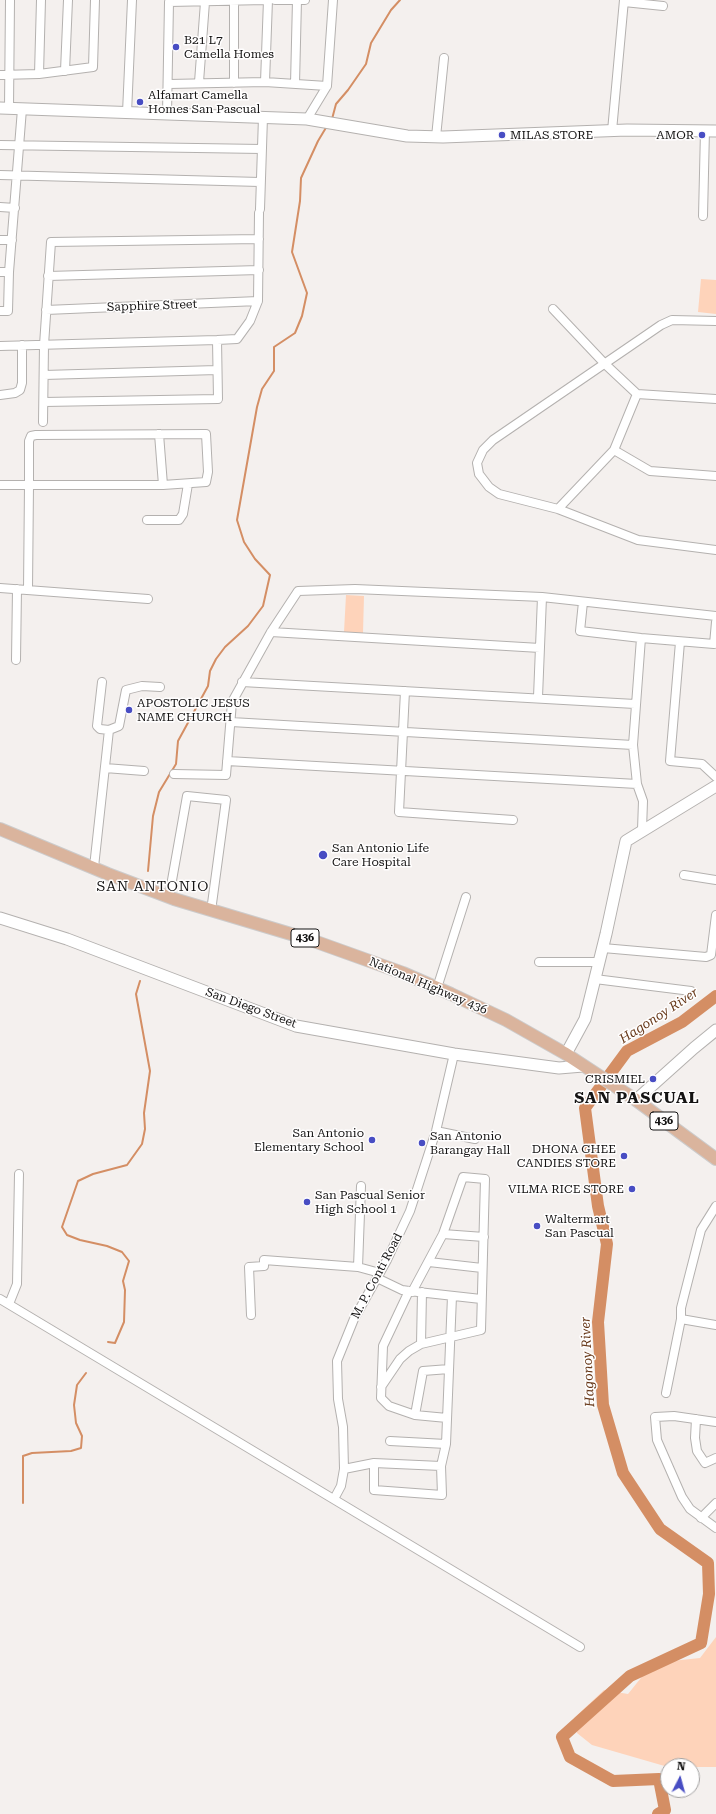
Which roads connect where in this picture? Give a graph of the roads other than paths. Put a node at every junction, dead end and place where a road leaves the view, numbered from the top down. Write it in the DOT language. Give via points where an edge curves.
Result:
graph roads {
  1 [pos="10,0"];
  2 [pos="41,0"];
  3 [pos="68,0"];
  4 [pos="95,0"];
  5 [pos="132,0"];
  6 [pos="267,0"];
  7 [pos="275,0"];
  8 [pos="297,0"];
  9 [pos="305,0"];
  10 [pos="333,0"];
  11 [pos="234,1"];
  12 [pos="624,1"];
  13 [pos="205,2"];
  14 [pos="663,6"];
  15 [pos="444,58"];
  16 [pos="65,71"];
  17 [pos="39,74"];
  18 [pos="0,75"];
  19 [pos="9,76"];
  20 [pos="199,82"];
  21 [pos="265,82"];
  22 [pos="234,83"];
  23 [pos="169,84"];
  24 [pos="295,84"];
  25 [pos="327,86"];
  26 [pos="4,108"];
  27 [pos="22,109"];
  28 [pos="127,112"];
  29 [pos="167,114"];
  30 [pos="263,118"];
  31 [pos="307,119"];
  32 [pos="710,130"];
  33 [pos="612,131"];
  34 [pos="436,137"];
  35 [pos="0,145"];
  36 [pos="20,145"];
  37 [pos="262,149"];
  38 [pos="0,175"];
  39 [pos="18,176"];
  40 [pos="260,182"];
  41 [pos="0,207"];
  42 [pos="15,208"];
  43 [pos="703,216"];
  44 [pos="259,239"];
  45 [pos="0,240"];
  46 [pos="12,240"];
  47 [pos="259,270"];
  48 [pos="0,272"];
  49 [pos="9,272"];
  50 [pos="48,276"];
  51 [pos="258,301"];
  52 [pos="553,309"];
  53 [pos="46,310"];
  54 [pos="0,311"];
  55 [pos="716,321"];
  56 [pos="217,340"];
  57 [pos="22,345"];
  58 [pos="44,345"];
  59 [pos="0,346"];
  60 [pos="606,364"];
  61 [pos="217,370"];
  62 [pos="44,375"];
  63 [pos="0,394"];
  64 [pos="637,394"];
  65 [pos="716,399"];
  66 [pos="44,402"];
  67 [pos="43,422"];
  68 [pos="159,434"];
  69 [pos="614,450"];
  70 [pos="716,476"];
  71 [pos="188,484"];
  72 [pos="29,485"];
  73 [pos="162,485"];
  74 [pos="0,486"];
  75 [pos="558,510"];
  76 [pos="147,520"];
  77 [pos="716,550"];
  78 [pos="0,588"];
  79 [pos="17,589"];
  80 [pos="28,590"];
  81 [pos="542,597"];
  82 [pos="148,599"];
  83 [pos="583,602"];
  84 [pos="716,616"];
  85 [pos="716,622"];
  86 [pos="271,632"];
  87 [pos="641,638"];
  88 [pos="680,642"];
  89 [pos="540,648"];
  90 [pos="16,660"];
  91 [pos="102,682"];
  92 [pos="242,682"];
  93 [pos="160,687"];
  94 [pos="406,690"];
  95 [pos="538,697"];
  96 [pos="635,704"];
  97 [pos="231,722"];
  98 [pos="109,730"];
  99 [pos="403,731"];
  100 [pos="632,745"];
  101 [pos="228,761"];
  102 [pos="105,768"];
  103 [pos="401,770"];
  104 [pos="144,771"];
  105 [pos="174,774"];
  106 [pos="716,777"];
  107 [pos="637,784"];
  108 [pos="716,786"];
  109 [pos="513,820"];
  110 [pos="0,829"];
  111 [pos="642,830"];
  112 [pos="94,868"];
  113 [pos="684,875"];
  114 [pos="716,880"];
  115 [pos="169,897"];
  116 [pos="466,897"];
  117 [pos="211,911"];
  118 [pos="716,915"];
  119 [pos="0,918"];
  120 [pos="603,948"];
  121 [pos="539,962"];
  122 [pos="600,962"];
  123 [pos="595,979"];
  124 [pos="437,988"];
  125 [pos="691,991"];
  126 [pos="716,1030"];
  127 [pos="454,1054"];
  128 [pos="566,1054"];
  129 [pos="583,1066"];
  130 [pos="636,1100"];
  131 [pos="436,1130"];
  132 [pos="475,1139"];
  133 [pos="716,1159"];
  134 [pos="19,1174"];
  135 [pos="361,1186"];
  136 [pos="716,1206"];
  137 [pos="443,1234"];
  138 [pos="484,1237"];
  139 [pos="429,1262"];
  140 [pos="358,1267"];
  141 [pos="482,1268"];
  142 [pos="379,1275"];
  143 [pos="411,1292"];
  144 [pos="422,1292"];
  145 [pos="452,1296"];
  146 [pos="0,1299"];
  147 [pos="481,1299"];
  148 [pos="9,1304"];
  149 [pos="251,1315"];
  150 [pos="681,1319"];
  151 [pos="716,1325"];
  152 [pos="451,1337"];
  153 [pos="421,1344"];
  154 [pos="449,1369"];
  155 [pos="381,1387"];
  156 [pos="666,1393"];
  157 [pos="415,1415"];
  158 [pos="447,1418"];
  159 [pos="696,1419"];
  160 [pos="716,1422"];
  161 [pos="390,1441"];
  162 [pos="446,1444"];
  163 [pos="716,1458"];
  164 [pos="374,1463"];
  165 [pos="441,1466"];
  166 [pos="344,1470"];
  167 [pos="334,1500"];
  168 [pos="716,1504"];
  169 [pos="701,1518"];
  170 [pos="716,1528"];
  171 [pos="580,1647"];
  1 -- 19 [label="street"];
  2 -- 17 [label="street"];
  3 -- 16 [label="street"];
  4 -- 16 [label="street" via="93,67"];
  5 -- 28 [label="street"];
  6 -- 11 [label="street"];
  6 -- 21 [label="street"];
  7 -- 8 [label="street"];
  8 -- 9 [label="street"];
  8 -- 24 [label="street"];
  10 -- 25 [label="street"];
  11 -- 13 [label="street"];
  11 -- 22 [label="street"];
  12 -- 14 [label="street"];
  12 -- 33 [label="street"];
  13 -- 20 [label="street"];
  13 -- 23 [label="street" via="170,2"];
  15 -- 34 [label="street"];
  16 -- 17 [label="street"];
  17 -- 19 [label="street"];
  18 -- 19 [label="street"];
  19 -- 26 [label="street"];
  20 -- 22 [label="street"];
  20 -- 23 [label="street"];
  21 -- 22 [label="street"];
  21 -- 24 [label="street"];
  23 -- 29 [label="street"];
  24 -- 25 [label="street"];
  25 -- 31 [label="street"];
  26 -- 27 [label="street"];
  27 -- 28 [label="street"];
  27 -- 36 [label="street"];
  28 -- 29 [label="street"];
  29 -- 30 [label="street"];
  30 -- 31 [label="street"];
  30 -- 37 [label="street"];
  31 -- 34 [label="street" via="407,136"];
  32 -- 33 [label="street"];
  32 -- 43 [label="street"];
  33 -- 34 [label="street"];
  35 -- 36 [label="street"];
  36 -- 37 [label="street"];
  36 -- 39 [label="street"];
  37 -- 40 [label="street"];
  38 -- 39 [label="street"];
  39 -- 40 [label="street"];
  39 -- 42 [label="street"];
  40 -- 44 [label="street"];
  41 -- 42 [label="street"];
  42 -- 46 [label="street"];
  44 -- 47 [label="street"];
  44 -- 50 [label="street" via="51,242"];
  45 -- 46 [label="street"];
  46 -- 49 [label="street"];
  47 -- 50 [label="street"];
  47 -- 51 [label="street"];
  48 -- 49 [label="street"];
  49 -- 54 [label="street" via="8,311"];
  50 -- 53 [label="street"];
  51 -- 53 [label="street, Sapphire Street"];
  51 -- 56 [label="street" via="250,321 237,338"];
  52 -- 60 [label="street"];
  53 -- 58 [label="street"];
  55 -- 60 [label="street" via="672,320 660,325"];
  56 -- 58 [label="street"];
  56 -- 61 [label="street"];
  57 -- 58 [label="street"];
  57 -- 59 [label="street"];
  57 -- 63 [label="street" via="20,390"];
  58 -- 62 [label="street"];
  60 -- 64 [label="street"];
  60 -- 75 [label="street" via="493,440 483,450 477,463 479,474 488,487 499,494"];
  61 -- 62 [label="street"];
  61 -- 66 [label="street" via="218,399"];
  62 -- 66 [label="street"];
  64 -- 65 [label="street"];
  64 -- 69 [label="street"];
  66 -- 67 [label="street"];
  68 -- 71 [label="street" via="206,434 206,482"];
  68 -- 72 [label="street" via="31,436"];
  68 -- 73 [label="street"];
  69 -- 70 [label="street" via="650,471"];
  69 -- 75 [label="street"];
  71 -- 73 [label="street"];
  71 -- 76 [label="street" via="183,514 179,520"];
  72 -- 73 [label="street"];
  72 -- 74 [label="street"];
  72 -- 80 [label="street"];
  75 -- 77 [label="street" via="638,540"];
  78 -- 79 [label="street"];
  79 -- 80 [label="street"];
  79 -- 90 [label="street"];
  80 -- 82 [label="street"];
  81 -- 83 [label="street"];
  81 -- 86 [label="street" via="355,589 298,591"];
  81 -- 89 [label="street"];
  83 -- 84 [label="street"];
  83 -- 87 [label="street" via="580,631"];
  85 -- 88 [label="street" via="714,644"];
  86 -- 89 [label="street"];
  86 -- 92 [label="street"];
  87 -- 88 [label="street"];
  87 -- 96 [label="street"];
  88 -- 106 [label="street" via="670,761 702,764"];
  89 -- 95 [label="street"];
  91 -- 98 [label="street" via="96,726"];
  92 -- 94 [label="street"];
  92 -- 97 [label="street" via="232,702"];
  93 -- 98 [label="street" via="142,686 126,690 119,726"];
  94 -- 95 [label="street"];
  94 -- 99 [label="street"];
  95 -- 96 [label="street"];
  96 -- 100 [label="street"];
  97 -- 99 [label="street"];
  97 -- 101 [label="street"];
  98 -- 102 [label="street"];
  99 -- 100 [label="street"];
  99 -- 103 [label="street"];
  100 -- 107 [label="street"];
  101 -- 103 [label="street"];
  101 -- 105 [label="street" via="226,775"];
  102 -- 104 [label="street"];
  102 -- 112 [label="street"];
  103 -- 107 [label="street"];
  103 -- 109 [label="street" via="399,812"];
  107 -- 111 [label="street" via="643,801"];
  108 -- 111 [label="street"];
  110 -- 112 [label="main road, National Highway 436 / 436"];
  111 -- 120 [label="street" via="626,842"];
  112 -- 115 [label="main road, National Highway 436 / 436"];
  113 -- 114 [label="street"];
  115 -- 117 [label="main road, National Highway 436 / 436"];
  115 -- 117 [label="street" via="187,796 226,800"];
  116 -- 124 [label="street"];
  117 -- 124 [label="main road, National Highway 436 / 436" via="311,940 404,972"];
  118 -- 120 [label="street" via="711,955 706,957"];
  119 -- 127 [label="street, San Diego Street" via="67,940 296,1026"];
  120 -- 122 [label="street"];
  121 -- 122 [label="street"];
  122 -- 123 [label="street"];
  123 -- 125 [label="street"];
  123 -- 128 [label="street" via="585,1019"];
  124 -- 128 [label="main road, National Highway 436 / 436" via="506,1020"];
  126 -- 130 [label="street"];
  127 -- 129 [label="street, San Diego Street" via="560,1068"];
  127 -- 131 [label="street, M. P. Conti Road"];
  128 -- 129 [label="main road, National Highway 436 / 436"];
  129 -- 130 [label="main road, National Highway 436 / 436"];
  130 -- 133 [label="main road, National Highway 436 / 436"];
  131 -- 132 [label="street"];
  131 -- 142 [label="street, M. P. Conti Road" via="410,1211"];
  134 -- 148 [label="street" via="17,1284"];
  135 -- 140 [label="street"];
  136 -- 150 [label="street" via="701,1230 681,1308"];
  137 -- 138 [label="street"];
  137 -- 138 [label="street" via="463,1177 484,1179"];
  137 -- 139 [label="street"];
  138 -- 141 [label="street"];
  139 -- 141 [label="street"];
  139 -- 143 [label="street"];
  140 -- 142 [label="street"];
  140 -- 149 [label="street" via="264,1260 264,1266 249,1267"];
  141 -- 147 [label="street"];
  142 -- 143 [label="street"];
  142 -- 166 [label="street, M. P. Conti Road" via="354,1319 337,1361"];
  143 -- 144 [label="street"];
  143 -- 155 [label="street" via="383,1346"];
  144 -- 145 [label="street"];
  144 -- 153 [label="street"];
  145 -- 147 [label="street"];
  145 -- 152 [label="street"];
  146 -- 148 [label="street"];
  147 -- 152 [label="street" via="481,1330"];
  148 -- 167 [label="street"];
  150 -- 151 [label="street"];
  150 -- 156 [label="street"];
  152 -- 153 [label="street"];
  152 -- 154 [label="street"];
  153 -- 155 [label="street" via="400,1359"];
  154 -- 157 [label="street" via="423,1371"];
  154 -- 158 [label="street"];
  155 -- 157 [label="street" via="381,1398 384,1403"];
  157 -- 158 [label="street"];
  158 -- 162 [label="street"];
  159 -- 160 [label="street"];
  159 -- 163 [label="street" via="697,1451 705,1463"];
  159 -- 169 [label="street" via="655,1417 657,1440 662,1455 682,1497 690,1509"];
  161 -- 162 [label="street"];
  162 -- 165 [label="street"];
  164 -- 165 [label="street"];
  164 -- 165 [label="street" via="374,1490 442,1495"];
  164 -- 166 [label="street"];
  166 -- 167 [label="street, M. P. Conti Road" via="342,1486"];
  167 -- 171 [label="street"];
  168 -- 169 [label="street"];
  169 -- 170 [label="street"];
}
